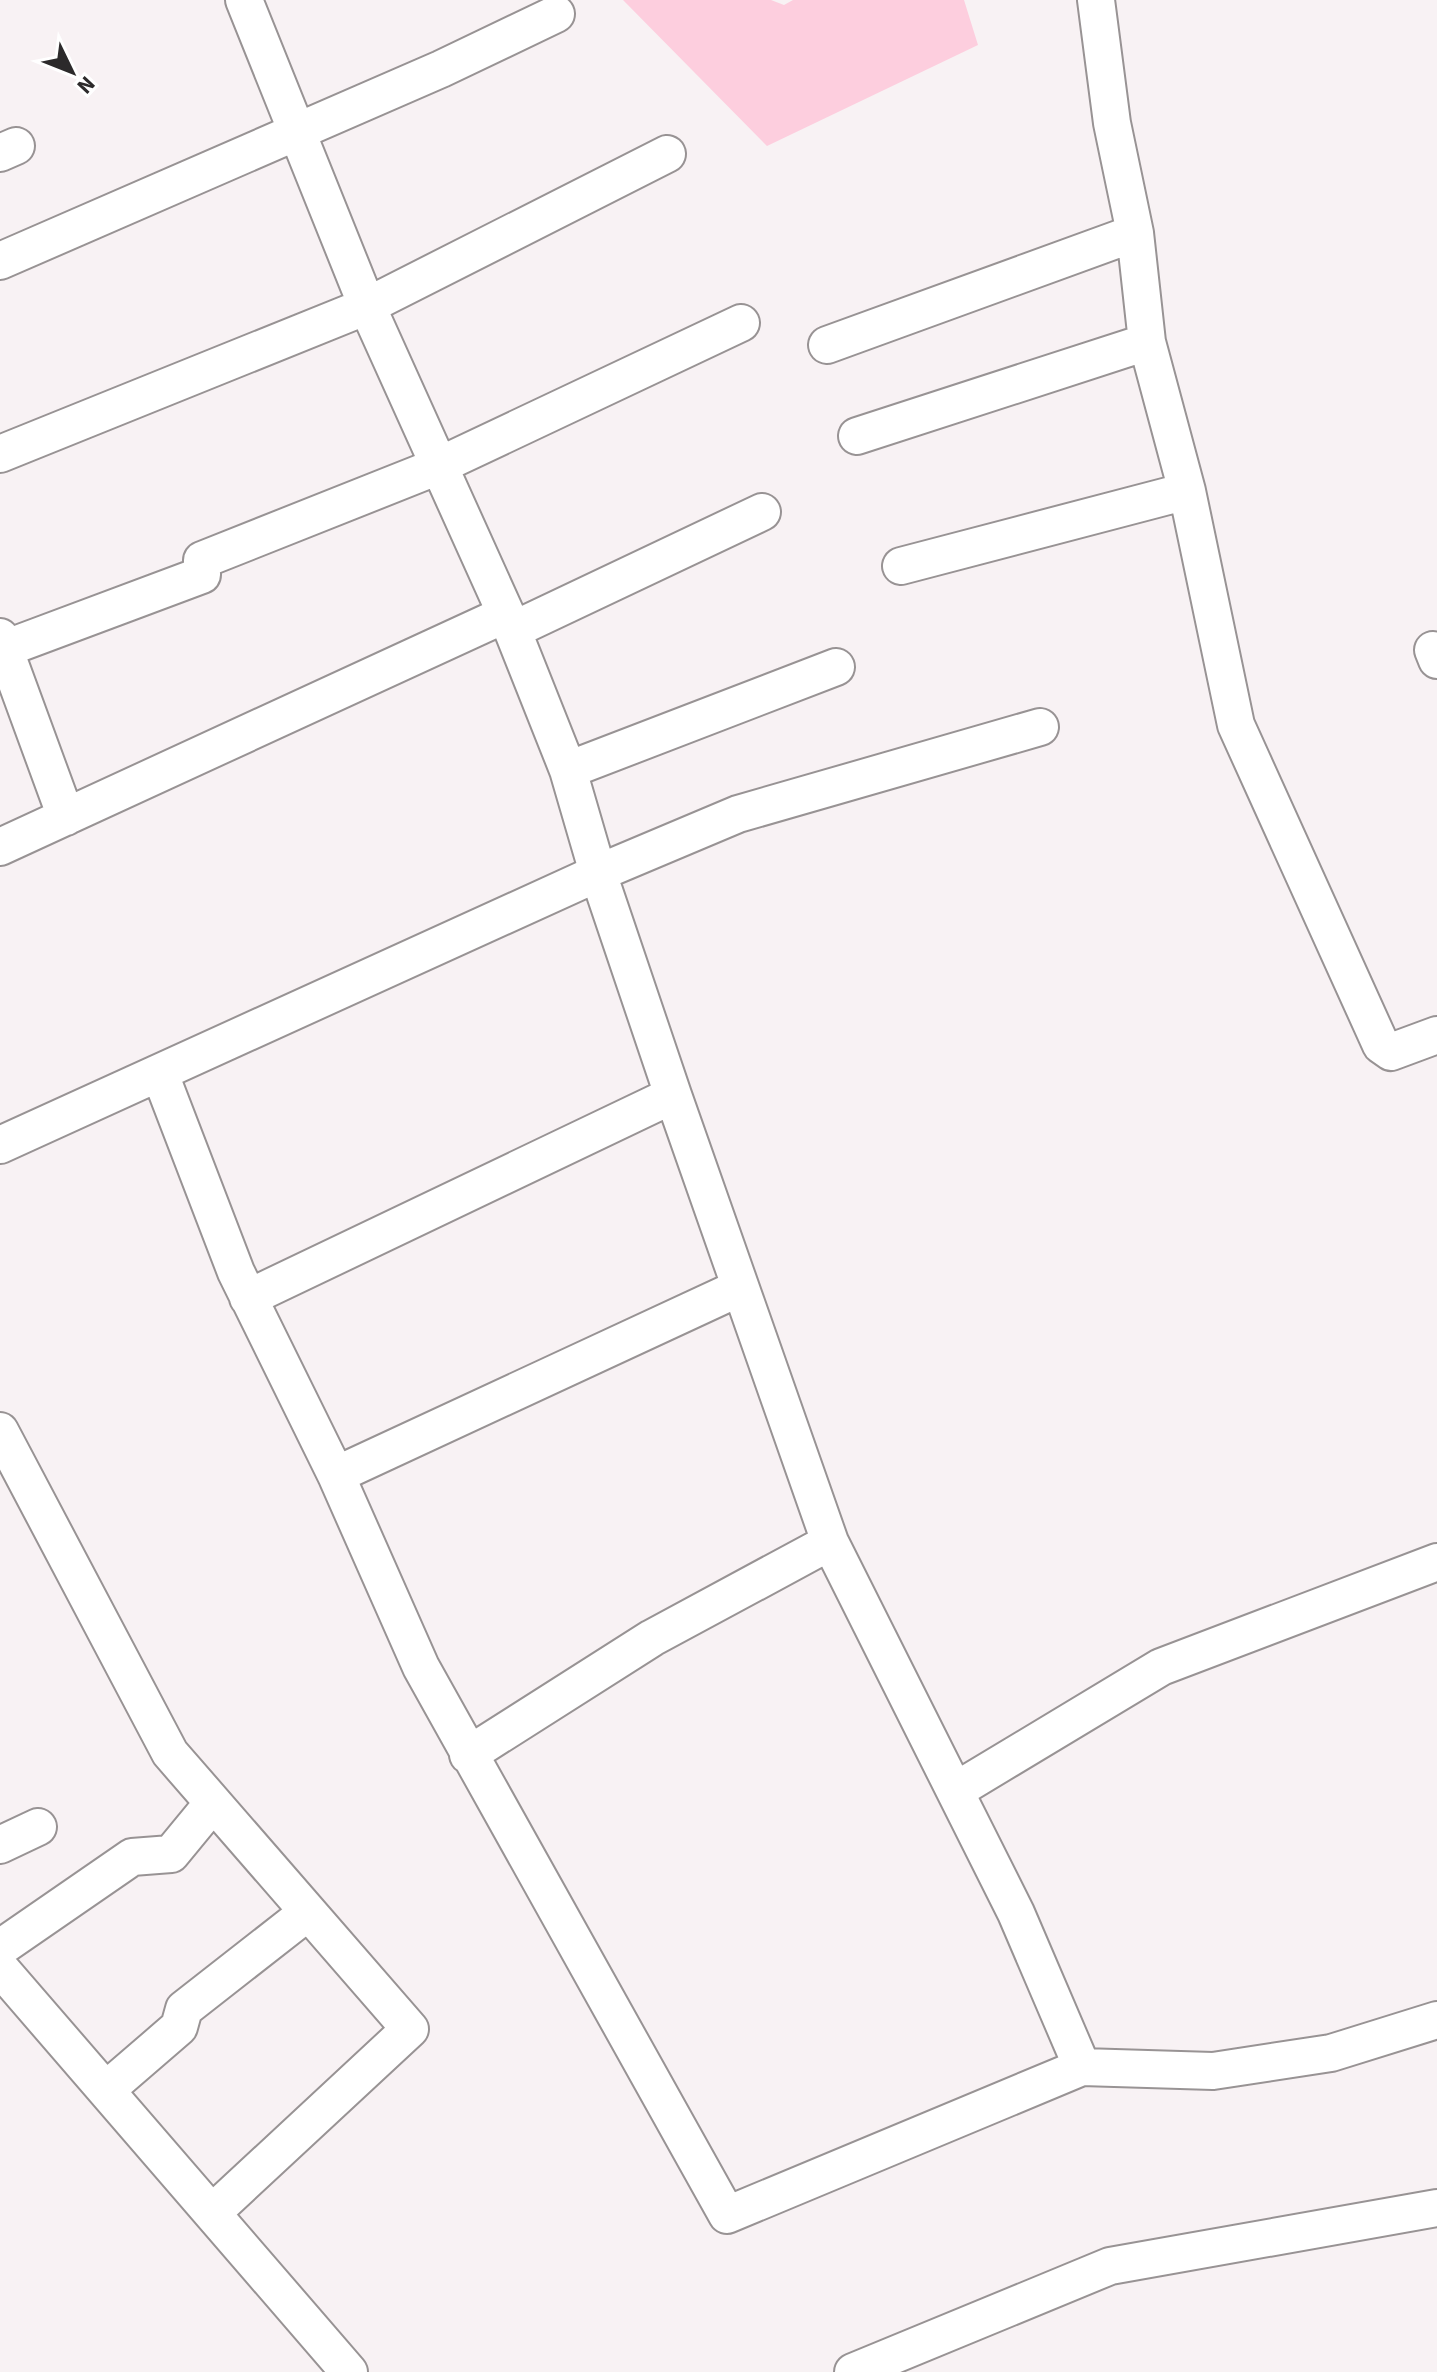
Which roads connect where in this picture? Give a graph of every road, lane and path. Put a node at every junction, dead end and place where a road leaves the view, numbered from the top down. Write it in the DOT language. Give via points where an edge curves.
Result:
graph roads {
  1 [pos="244,0"];
  2 [pos="1096,0"];
  3 [pos="556,14"];
  4 [pos="296,132"];
  5 [pos="667,154"];
  6 [pos="1135,233"];
  7 [pos="0,261"];
  8 [pos="367,306"];
  9 [pos="741,323"];
  10 [pos="1147,342"];
  11 [pos="827,345"];
  12 [pos="857,436"];
  13 [pos="0,454"];
  14 [pos="436,467"];
  15 [pos="1187,491"];
  16 [pos="762,512"];
  17 [pos="901,566"];
  18 [pos="509,622"];
  19 [pos="2,643"];
  20 [pos="836,667"];
  21 [pos="1040,727"];
  22 [pos="568,770"];
  23 [pos="66,817"];
  24 [pos="0,847"];
  25 [pos="598,873"];
  26 [pos="1437,1035"];
  27 [pos="160,1074"];
  28 [pos="673,1095"];
  29 [pos="0,1145"];
  30 [pos="739,1288"];
  31 [pos="248,1298"];
  32 [pos="0,1431"];
  33 [pos="336,1475"];
  34 [pos="830,1542"];
  35 [pos="1437,1562"];
  36 [pos="468,1755"];
  37 [pos="955,1791"];
  38 [pos="213,1803"];
  39 [pos="308,1912"];
  40 [pos="0,1948"];
  41 [pos="0,1968"];
  42 [pos="1437,2020"];
  43 [pos="1082,2067"];
  44 [pos="106,2090"];
  45 [pos="1437,2208"];
  46 [pos="212,2213"];
  47 [pos="349,2372"];
  48 [pos="853,2372"];
  1 -- 4 [label="street"];
  2 -- 6 [label="street" via="1112,123"];
  3 -- 4 [label="street"];
  4 -- 7 [label="street"];
  4 -- 8 [label="street"];
  5 -- 8 [label="street"];
  6 -- 10 [label="street"];
  6 -- 11 [label="street"];
  8 -- 13 [label="street"];
  8 -- 14 [label="street"];
  9 -- 14 [label="street"];
  10 -- 12 [label="street"];
  10 -- 15 [label="street"];
  14 -- 18 [label="street"];
  14 -- 19 [label="street" via="202,560 202,575"];
  15 -- 17 [label="street"];
  15 -- 26 [label="street" via="1236,725 1381,1045 1391,1052"];
  16 -- 18 [label="street"];
  18 -- 22 [label="street"];
  18 -- 23 [label="street"];
  19 -- 23 [label="street"];
  20 -- 22 [label="street"];
  21 -- 25 [label="street" via="738,814"];
  22 -- 25 [label="street"];
  23 -- 24 [label="street"];
  25 -- 27 [label="street"];
  25 -- 28 [label="street"];
  27 -- 29 [label="street"];
  27 -- 31 [label="street"];
  28 -- 30 [label="street"];
  28 -- 31 [label="street"];
  30 -- 33 [label="street"];
  30 -- 34 [label="street"];
  31 -- 33 [label="street"];
  32 -- 38 [label="street" via="170,1753"];
  33 -- 36 [label="street" via="421,1667"];
  34 -- 36 [label="street" via="652,1638"];
  34 -- 37 [label="street"];
  35 -- 37 [label="street" via="1161,1667"];
  36 -- 43 [label="street" via="727,2215"];
  37 -- 43 [label="street" via="1016,1913"];
  38 -- 39 [label="street"];
  38 -- 40 [label="street" via="171,1854 132,1857"];
  39 -- 44 [label="street" via="184,2009 179,2027"];
  39 -- 46 [label="street" via="410,2029"];
  41 -- 44 [label="street"];
  42 -- 43 [label="street" via="1331,2053 1213,2071"];
  44 -- 46 [label="street"];
  45 -- 48 [label="street" via="1110,2266"];
  46 -- 47 [label="street"];
}
